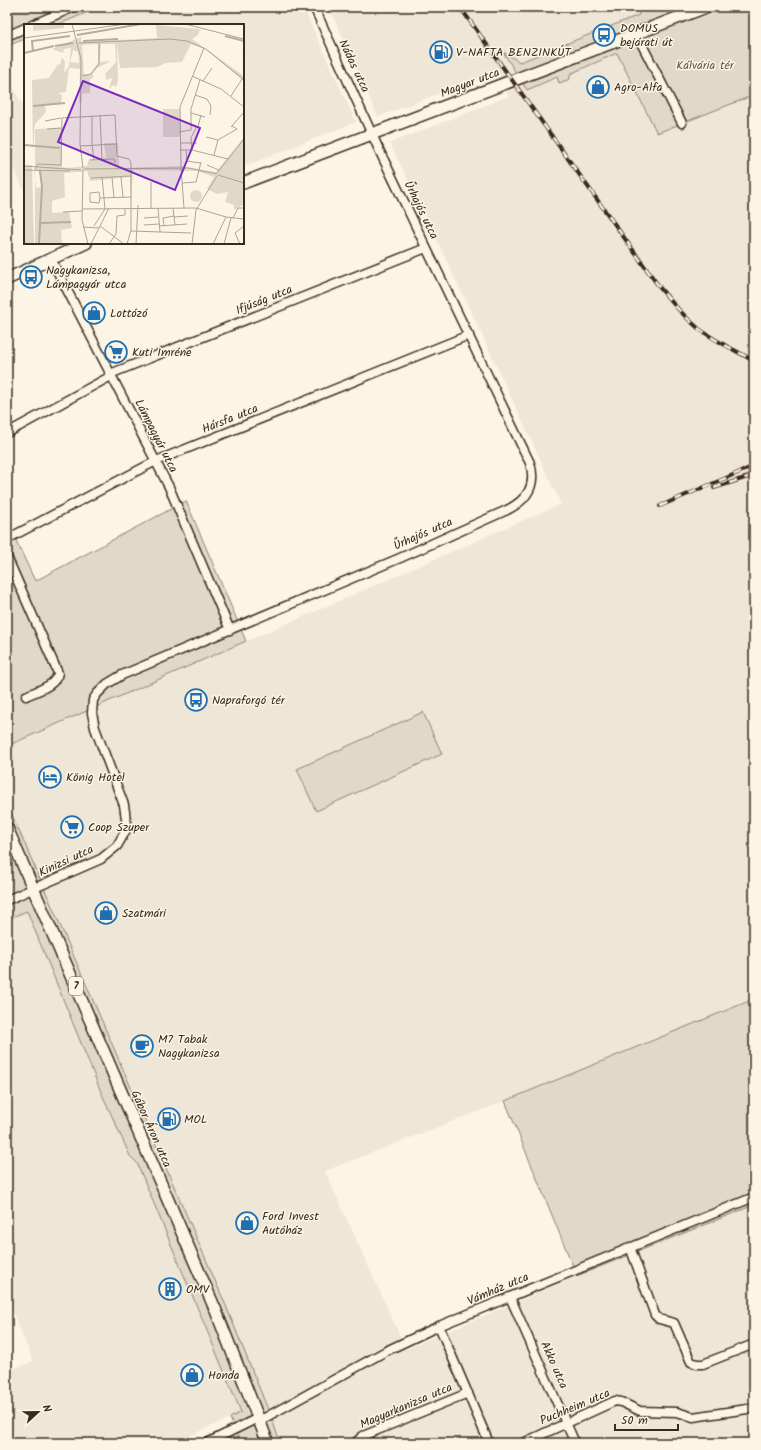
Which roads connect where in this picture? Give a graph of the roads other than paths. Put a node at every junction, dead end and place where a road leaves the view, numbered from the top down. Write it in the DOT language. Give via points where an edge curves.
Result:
graph roads {
  1 [pos="74,7"];
  2 [pos="314,7"];
  3 [pos="706,7"];
  4 [pos="34,24"];
  5 [pos="24,28"];
  6 [pos="636,33"];
  7 [pos="7,36"];
  8 [pos="682,123"];
  9 [pos="372,134"];
  10 [pos="244,183"];
  11 [pos="84,244"];
  12 [pos="426,248"];
  13 [pos="51,259"];
  14 [pos="7,279"];
  15 [pos="469,335"];
  16 [pos="111,375"];
  17 [pos="7,433"];
  18 [pos="156,461"];
  19 [pos="7,539"];
  20 [pos="7,557"];
  21 [pos="230,630"];
  22 [pos="26,696"];
  23 [pos="7,828"];
  24 [pos="125,832"];
  25 [pos="34,889"];
  26 [pos="7,900"];
  27 [pos="754,1197"];
  28 [pos="630,1247"];
  29 [pos="510,1297"];
  30 [pos="439,1326"];
  31 [pos="754,1344"];
  32 [pos="468,1393"];
  33 [pos="754,1408"];
  34 [pos="259,1420"];
  35 [pos="566,1424"];
  36 [pos="207,1443"];
  37 [pos="268,1443"];
  38 [pos="355,1443"];
  39 [pos="489,1443"];
  40 [pos="523,1443"];
  41 [pos="575,1443"];
  1 -- 4 [label="street"];
  2 -- 9 [label="street, Nádas utca"];
  3 -- 6 [label="main road, Magyar utca"];
  5 -- 7 [label="street"];
  6 -- 8 [label="street"];
  6 -- 9 [label="main road, Magyar utca"];
  9 -- 10 [label="main road, Magyar utca"];
  9 -- 12 [label="street, Űrhajós utca"];
  11 -- 13 [label="main road"];
  12 -- 15 [label="street, Űrhajós utca"];
  12 -- 16 [label="street, Ifjúság utca"];
  13 -- 14 [label="main road"];
  13 -- 16 [label="street, Lámpagyár utca"];
  15 -- 18 [label="street, Hársfa utca"];
  15 -- 21 [label="street, Űrhajós utca" via="532,469 530,489 524,499 507,510"];
  16 -- 17 [label="street, Ifjúság utca"];
  16 -- 18 [label="street, Lámpagyár utca"];
  18 -- 19 [label="street, Hársfa utca"];
  18 -- 21 [label="street, Lámpagyár utca"];
  20 -- 22 [label="street" via="58,673 50,685"];
  21 -- 24 [label="street, Űrhajós utca" via="122,676 107,684 97,694 92,720 124,805 127,826"];
  23 -- 25 [label="main road, Gábor Áron utca / 7"];
  24 -- 25 [label="street, Kinizsi utca" via="116,846 101,859"];
  25 -- 26 [label="street, Kinizsi utca"];
  25 -- 34 [label="main road, Gábor Áron utca / 7" via="216,1311"];
  27 -- 28 [label="street, Vámház utca"];
  28 -- 29 [label="street, Vámház utca"];
  28 -- 31 [label="street" via="655,1316 674,1323 691,1362 703,1364"];
  29 -- 30 [label="street, Vámház utca"];
  29 -- 35 [label="street, Akko utca"];
  30 -- 32 [label="street"];
  30 -- 34 [label="street, Vámház utca"];
  32 -- 38 [label="street, Magyarkanizsa utca" via="363,1436"];
  32 -- 39 [label="street"];
  33 -- 35 [label="street, Puchheim utca" via="693,1417 677,1412 640,1411 615,1401"];
  34 -- 36 [label="street, Vámház utca"];
  34 -- 37 [label="main road, Gábor Áron utca / 7"];
  35 -- 40 [label="street, Puchheim utca"];
  35 -- 41 [label="street, Akko utca"];
}
